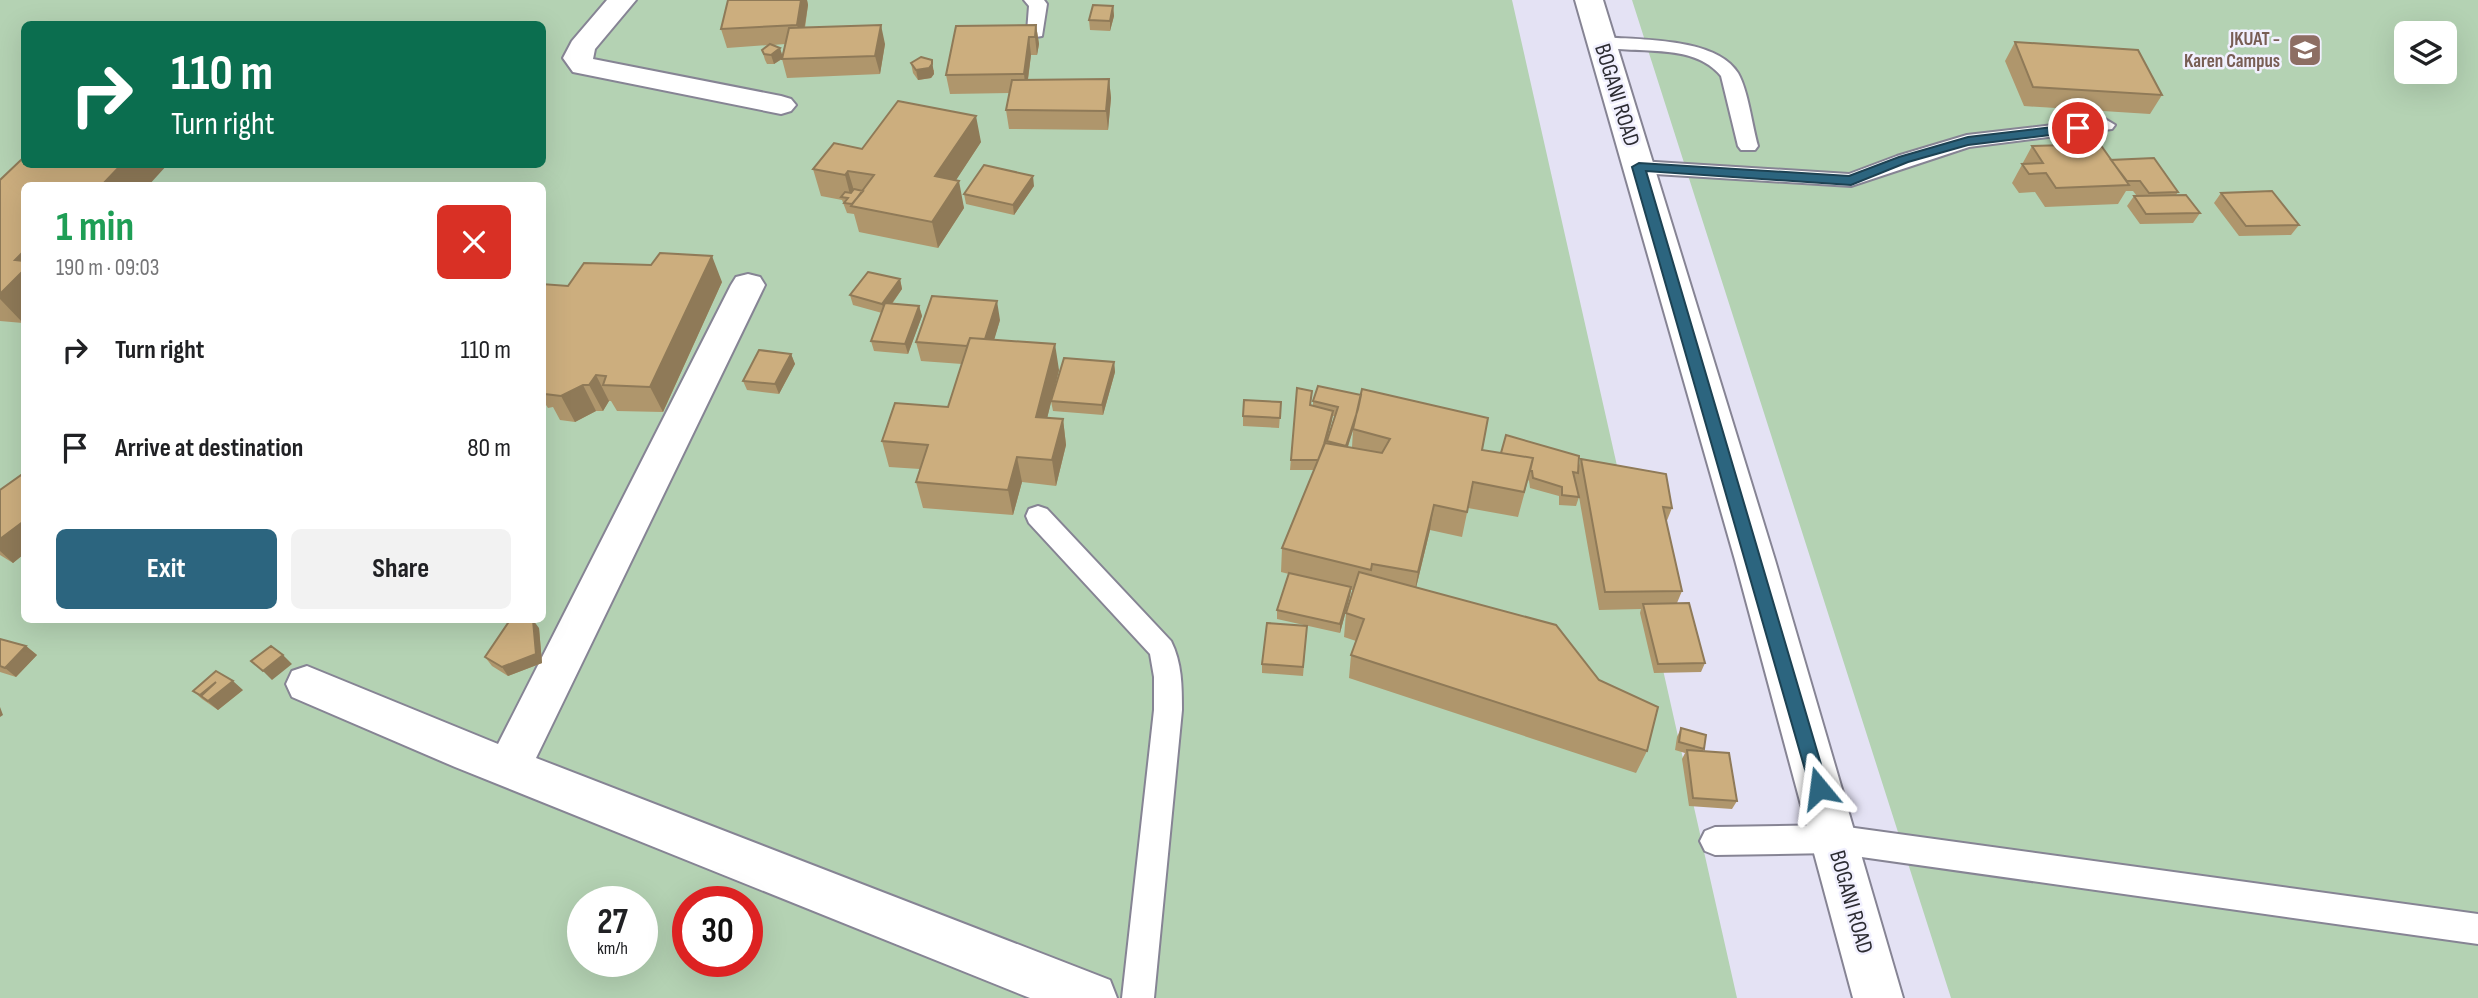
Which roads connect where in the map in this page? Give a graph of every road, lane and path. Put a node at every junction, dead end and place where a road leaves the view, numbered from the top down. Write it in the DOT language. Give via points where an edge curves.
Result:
graph roads {
  1 [pos="622,0"];
  2 [pos="1033,0"];
  3 [pos="1589,0"];
  4 [pos="1036,33"];
  5 [pos="1601,42"];
  6 [pos="781,104"];
  7 [pos="2105,125"];
  8 [pos="1748,146"];
  9 [pos="1639,167"];
  10 [pos="748,285"];
  11 [pos="1038,516"];
  12 [pos="307,684"];
  13 [pos="509,768"];
  14 [pos="1833,839"];
  15 [pos="1715,841"];
  16 [pos="2478,929"];
  17 [pos="1092,998"];
  18 [pos="1138,998"];
  19 [pos="1878,998"];
  1 -- 6 [label="street" via="582,47 577,58 583,66"];
  2 -- 4 [label="lane" via="1038,4"];
  3 -- 5 [label="street, BOGANI ROAD"];
  5 -- 8 [label="lane" via="1696,52 1721,65 1730,75"];
  5 -- 9 [label="street, BOGANI ROAD"];
  7 -- 9 [label="lane" via="1968,141 1851,180"];
  9 -- 14 [label="street, BOGANI ROAD"];
  10 -- 13 [label="street"];
  11 -- 18 [label="lane" via="1163,649 1168,710"];
  12 -- 13 [label="street"];
  13 -- 17 [label="street"];
  14 -- 15 [label="lane"];
  14 -- 16 [label="lane"];
  14 -- 19 [label="street, BOGANI ROAD"];
}
